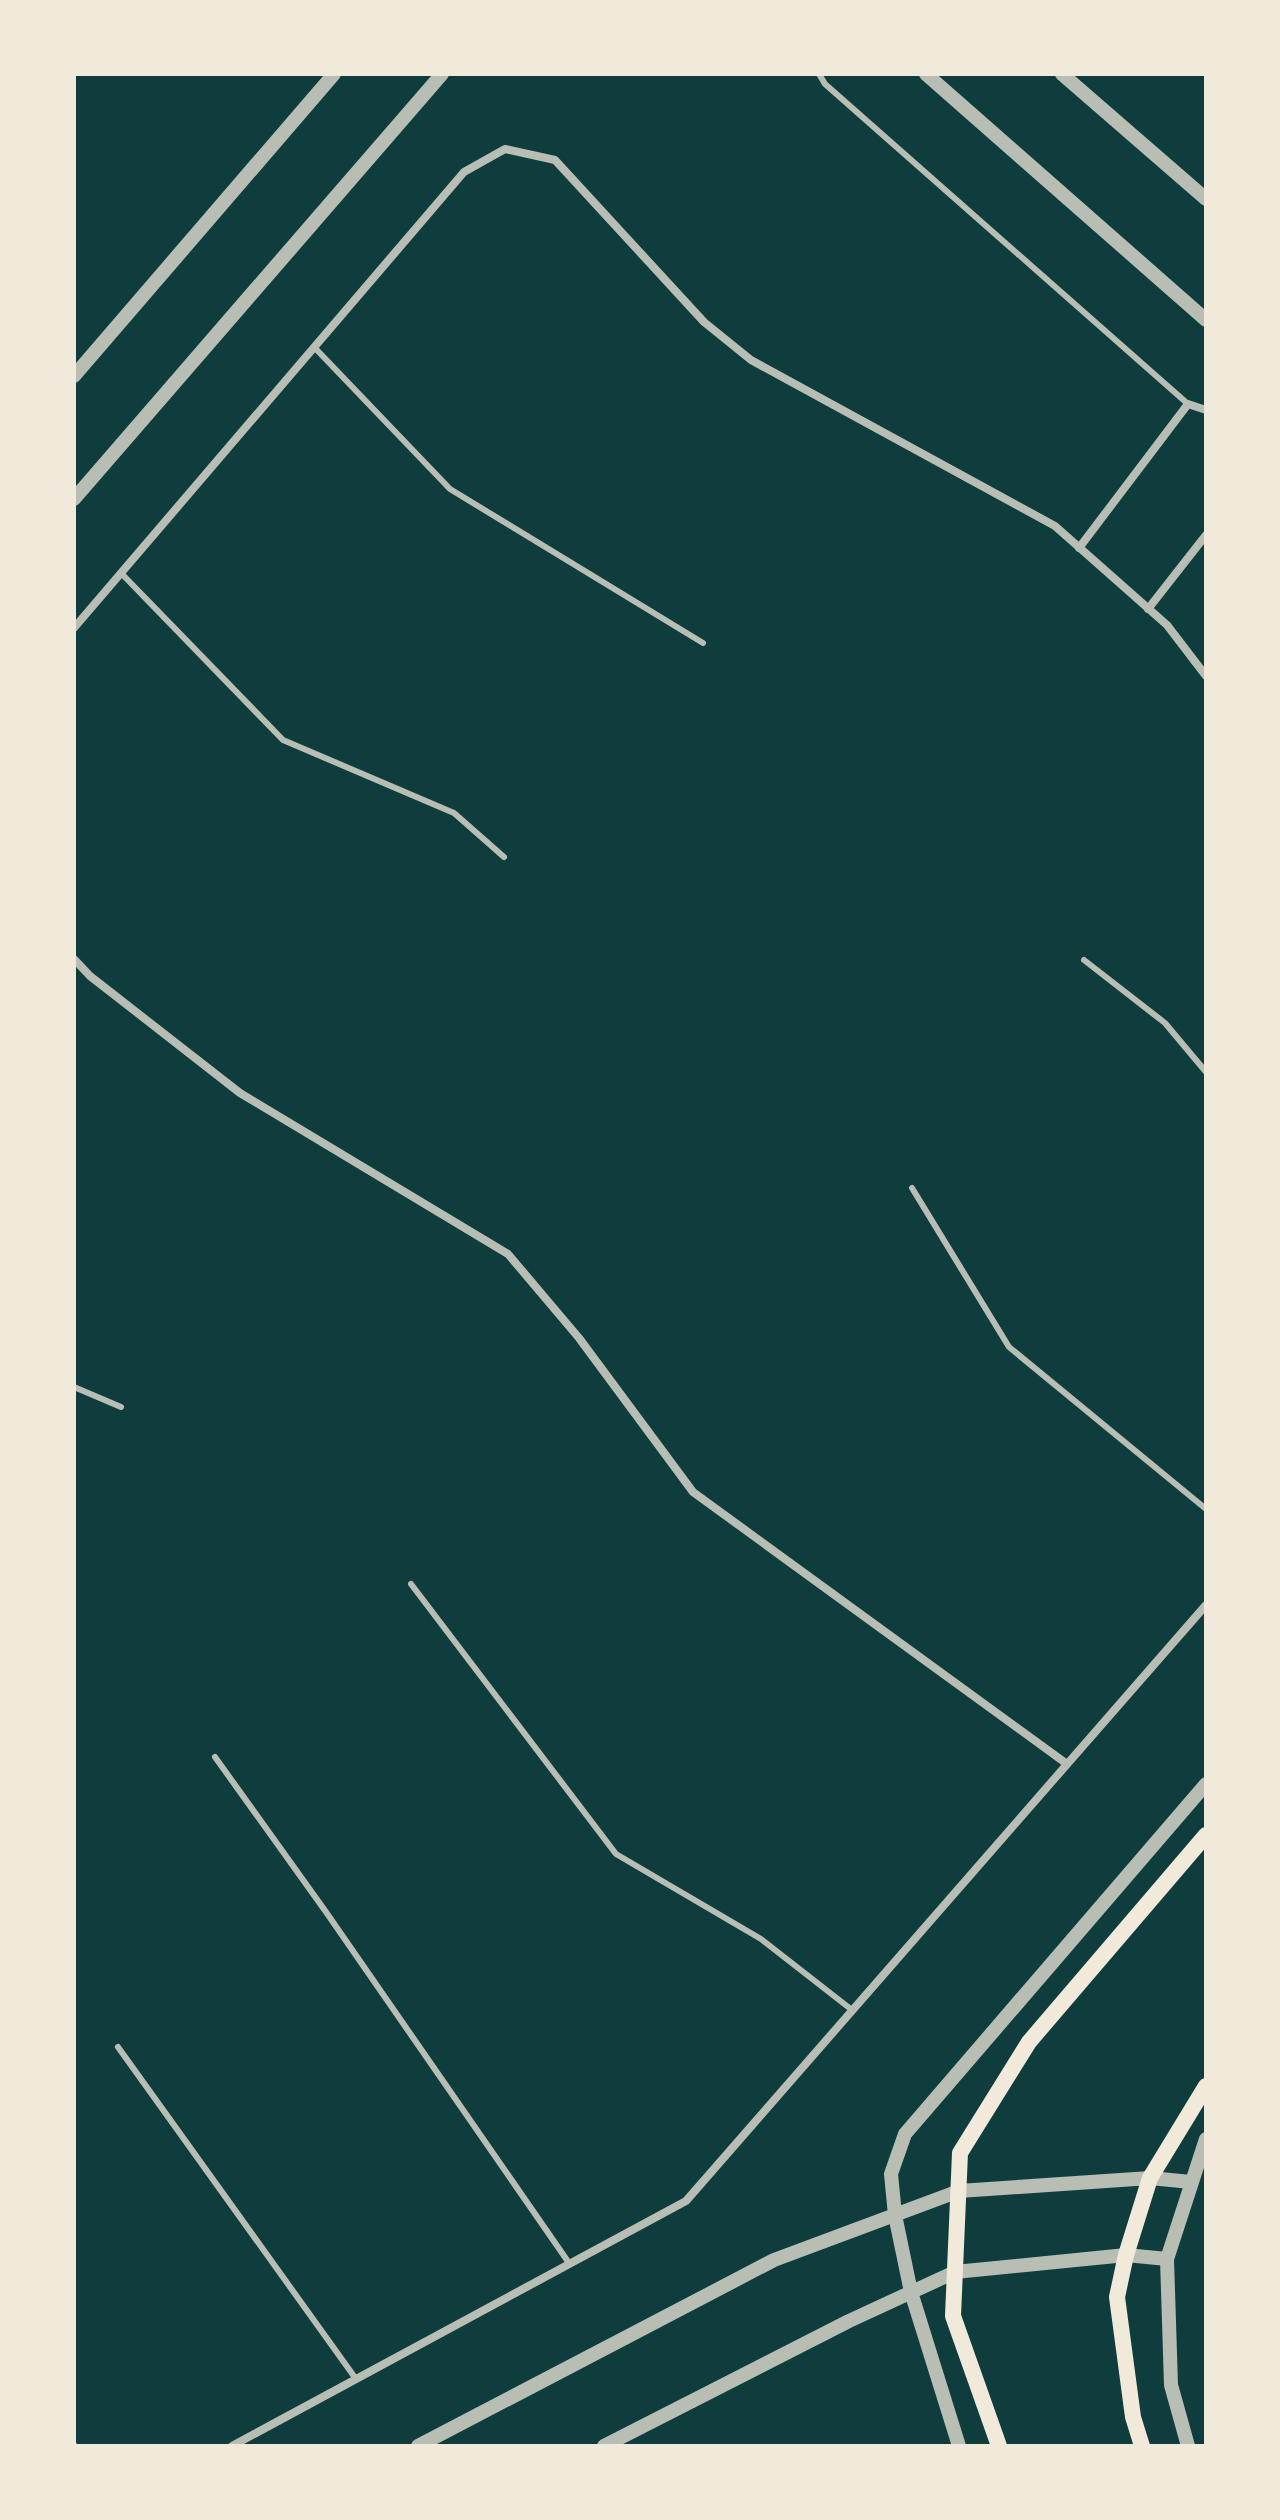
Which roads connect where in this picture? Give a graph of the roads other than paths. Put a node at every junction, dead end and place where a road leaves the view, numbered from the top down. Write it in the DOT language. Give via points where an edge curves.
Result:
graph roads {
  1 [pos="334,74"];
  2 [pos="442,74"];
  3 [pos="819,74"];
  4 [pos="926,74"];
  5 [pos="1062,74"];
  6 [pos="1206,199"];
  7 [pos="1206,320"];
  8 [pos="314,347"];
  9 [pos="74,376"];
  10 [pos="1188,404"];
  11 [pos="1206,410"];
  12 [pos="74,499"];
  13 [pos="1206,535"];
  14 [pos="1079,548"];
  15 [pos="121,573"];
  16 [pos="1148,609"];
  17 [pos="74,628"];
  18 [pos="703,643"];
  19 [pos="1206,676"];
  20 [pos="504,857"];
  21 [pos="74,959"];
  22 [pos="1084,960"];
  23 [pos="1206,1072"];
  24 [pos="912,1188"];
  25 [pos="74,1387"];
  26 [pos="121,1407"];
  27 [pos="1206,1509"];
  28 [pos="411,1584"];
  29 [pos="1206,1605"];
  30 [pos="215,1757"];
  31 [pos="1067,1764"];
  32 [pos="1206,1784"];
  33 [pos="1206,1835"];
  34 [pos="852,2010"];
  35 [pos="118,2047"];
  36 [pos="1206,2086"];
  37 [pos="1206,2139"];
  38 [pos="1150,2178"];
  39 [pos="1191,2182"];
  40 [pos="959,2191"];
  41 [pos="895,2215"];
  42 [pos="1126,2255"];
  43 [pos="1167,2259"];
  44 [pos="569,2263"];
  45 [pos="955,2272"];
  46 [pos="911,2292"];
  47 [pos="356,2379"];
  48 [pos="232,2446"];
  49 [pos="418,2446"];
  50 [pos="604,2446"];
  51 [pos="959,2446"];
  52 [pos="999,2446"];
  53 [pos="1142,2446"];
  54 [pos="1188,2446"];
  1 -- 9 [label="street"];
  2 -- 12 [label="street"];
  3 -- 10 [label="lane"];
  4 -- 7 [label="street"];
  5 -- 6 [label="street"];
  8 -- 14 [label="street" via="464,172 505,149 555,160 704,322 751,360 1055,526"];
  8 -- 15 [label="street"];
  8 -- 18 [label="lane" via="450,489"];
  10 -- 11 [label="street"];
  10 -- 14 [label="street"];
  13 -- 16 [label="street"];
  14 -- 16 [label="street"];
  15 -- 17 [label="street"];
  15 -- 20 [label="lane" via="283,740 454,813"];
  16 -- 19 [label="street"];
  21 -- 31 [label="street" via="240,1093 508,1254 579,1338 693,1492"];
  22 -- 23 [label="lane" via="1165,1023"];
  24 -- 27 [label="lane" via="1009,1347"];
  25 -- 26 [label="lane"];
  28 -- 34 [label="lane" via="616,1854 761,1939"];
  29 -- 31 [label="street"];
  30 -- 44 [label="lane"];
  31 -- 34 [label="street"];
  32 -- 41 [label="street" via="905,2134 891,2174"];
  33 -- 40 [label="main road" via="1029,2042 960,2153"];
  34 -- 44 [label="street" via="686,2201"];
  35 -- 47 [label="lane"];
  36 -- 38 [label="main road"];
  37 -- 39 [label="street"];
  38 -- 39 [label="street"];
  38 -- 40 [label="street"];
  38 -- 42 [label="main road"];
  39 -- 43 [label="street"];
  40 -- 41 [label="street"];
  40 -- 45 [label="main road"];
  41 -- 46 [label="street"];
  41 -- 49 [label="street" via="774,2260"];
  42 -- 43 [label="street"];
  42 -- 45 [label="street"];
  42 -- 53 [label="main road" via="1117,2297 1133,2417"];
  43 -- 54 [label="street" via="1171,2385"];
  44 -- 47 [label="street"];
  45 -- 46 [label="street"];
  45 -- 52 [label="main road" via="953,2316"];
  46 -- 50 [label="street"];
  46 -- 51 [label="street"];
  47 -- 48 [label="street"];
}
